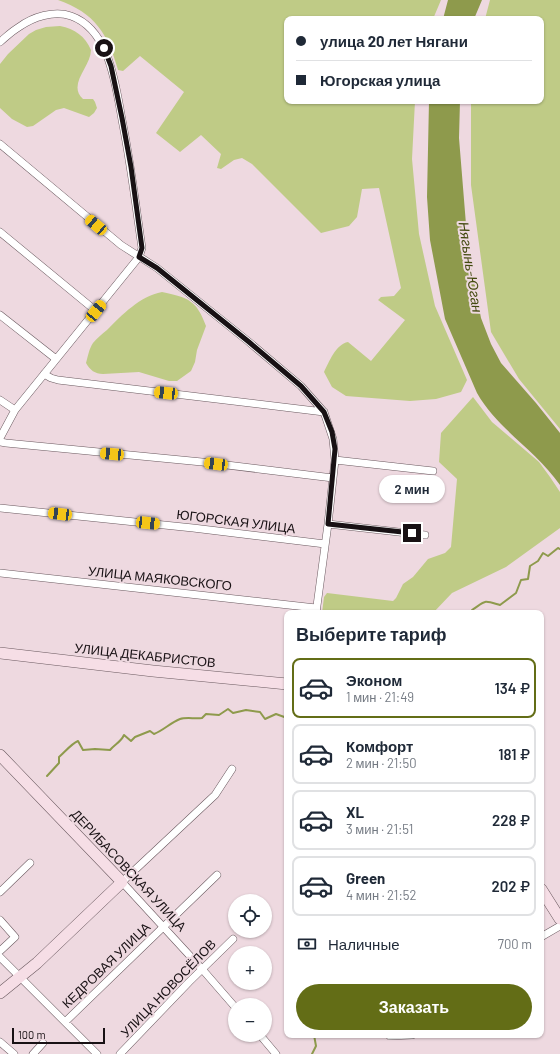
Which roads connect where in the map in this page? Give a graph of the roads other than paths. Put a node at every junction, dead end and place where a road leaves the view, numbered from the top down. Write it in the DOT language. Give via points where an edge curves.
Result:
graph roads {
  1 [pos="0,42"];
  2 [pos="0,144"];
  3 [pos="0,232"];
  4 [pos="139,257"];
  5 [pos="96,311"];
  6 [pos="0,315"];
  7 [pos="56,360"];
  8 [pos="44,374"];
  9 [pos="0,400"];
  10 [pos="15,410"];
  11 [pos="324,412"];
  12 [pos="2,426"];
  13 [pos="0,438"];
  14 [pos="0,442"];
  15 [pos="334,460"];
  16 [pos="432,471"];
  17 [pos="333,478"];
  18 [pos="0,508"];
  19 [pos="328,524"];
  20 [pos="425,535"];
  21 [pos="325,544"];
  22 [pos="0,572"];
  23 [pos="308,610"];
  24 [pos="316,610"];
  25 [pos="0,653"];
  26 [pos="284,684"];
  27 [pos="0,755"];
  28 [pos="232,769"];
  29 [pos="30,863"];
  30 [pos="217,875"];
  31 [pos="122,882"];
  32 [pos="0,892"];
  33 [pos="544,894"];
  34 [pos="560,919"];
  35 [pos="0,920"];
  36 [pos="163,926"];
  37 [pos="560,926"];
  38 [pos="544,935"];
  39 [pos="233,939"];
  40 [pos="0,951"];
  41 [pos="0,957"];
  42 [pos="202,969"];
  43 [pos="19,977"];
  44 [pos="0,993"];
  45 [pos="228,999"];
  46 [pos="65,1022"];
  47 [pos="0,1042"];
  48 [pos="266,1042"];
  49 [pos="44,1043"];
  50 [pos="14,1054"];
  51 [pos="33,1054"];
  52 [pos="97,1054"];
  53 [pos="120,1054"];
  54 [pos="276,1054"];
  1 -- 4 [label="street" via="32,19 63,13 79,19 92,29 100,40 111,66 131,167 142,248"];
  2 -- 4 [label="street" via="121,245"];
  3 -- 5 [label="street"];
  4 -- 5 [label="street"];
  4 -- 11 [label="street" via="157,268 249,342 301,386"];
  5 -- 7 [label="street"];
  6 -- 7 [label="street"];
  7 -- 8 [label="street"];
  8 -- 10 [label="street"];
  8 -- 11 [label="street" via="58,380"];
  9 -- 10 [label="street"];
  10 -- 12 [label="street"];
  11 -- 15 [label="street" via="334,439"];
  12 -- 13 [label="street"];
  14 -- 17 [label="street"];
  15 -- 16 [label="street"];
  15 -- 17 [label="street"];
  17 -- 19 [label="street"];
  18 -- 21 [label="street, ЮГОРСКАЯ УЛИЦА"];
  19 -- 20 [label="street"];
  19 -- 21 [label="street"];
  21 -- 24 [label="street"];
  22 -- 23 [label="street, УЛИЦА МАЯКОВСКОГО"];
  25 -- 26 [label="street, УЛИЦА ДЕКАБРИСТОВ"];
  27 -- 31 [label="street, ДЕРИБАСОВСКАЯ УЛИЦА"];
  28 -- 31 [label="street" via="215,795"];
  29 -- 32 [label="street"];
  30 -- 36 [label="street, КЕДРОВАЯ УЛИЦА"];
  31 -- 36 [label="street, ДЕРИБАСОВСКАЯ УЛИЦА"];
  31 -- 43 [label="street"];
  33 -- 34 [label="street"];
  35 -- 40 [label="street" via="15,937"];
  36 -- 42 [label="street, ДЕРИБАСОВСКАЯ УЛИЦА"];
  36 -- 46 [label="street, КЕДРОВАЯ УЛИЦА"];
  37 -- 38 [label="street"];
  39 -- 42 [label="street, УЛИЦА НОВОСЁЛОВ"];
  41 -- 43 [label="street"];
  42 -- 45 [label="street, ДЕРИБАСОВСКАЯ УЛИЦА"];
  42 -- 53 [label="street, УЛИЦА НОВОСЁЛОВ"];
  43 -- 44 [label="street"];
  43 -- 46 [label="street"];
  46 -- 52 [label="street"];
  47 -- 50 [label="street"];
  48 -- 54 [label="street"];
  49 -- 51 [label="street"];
}
